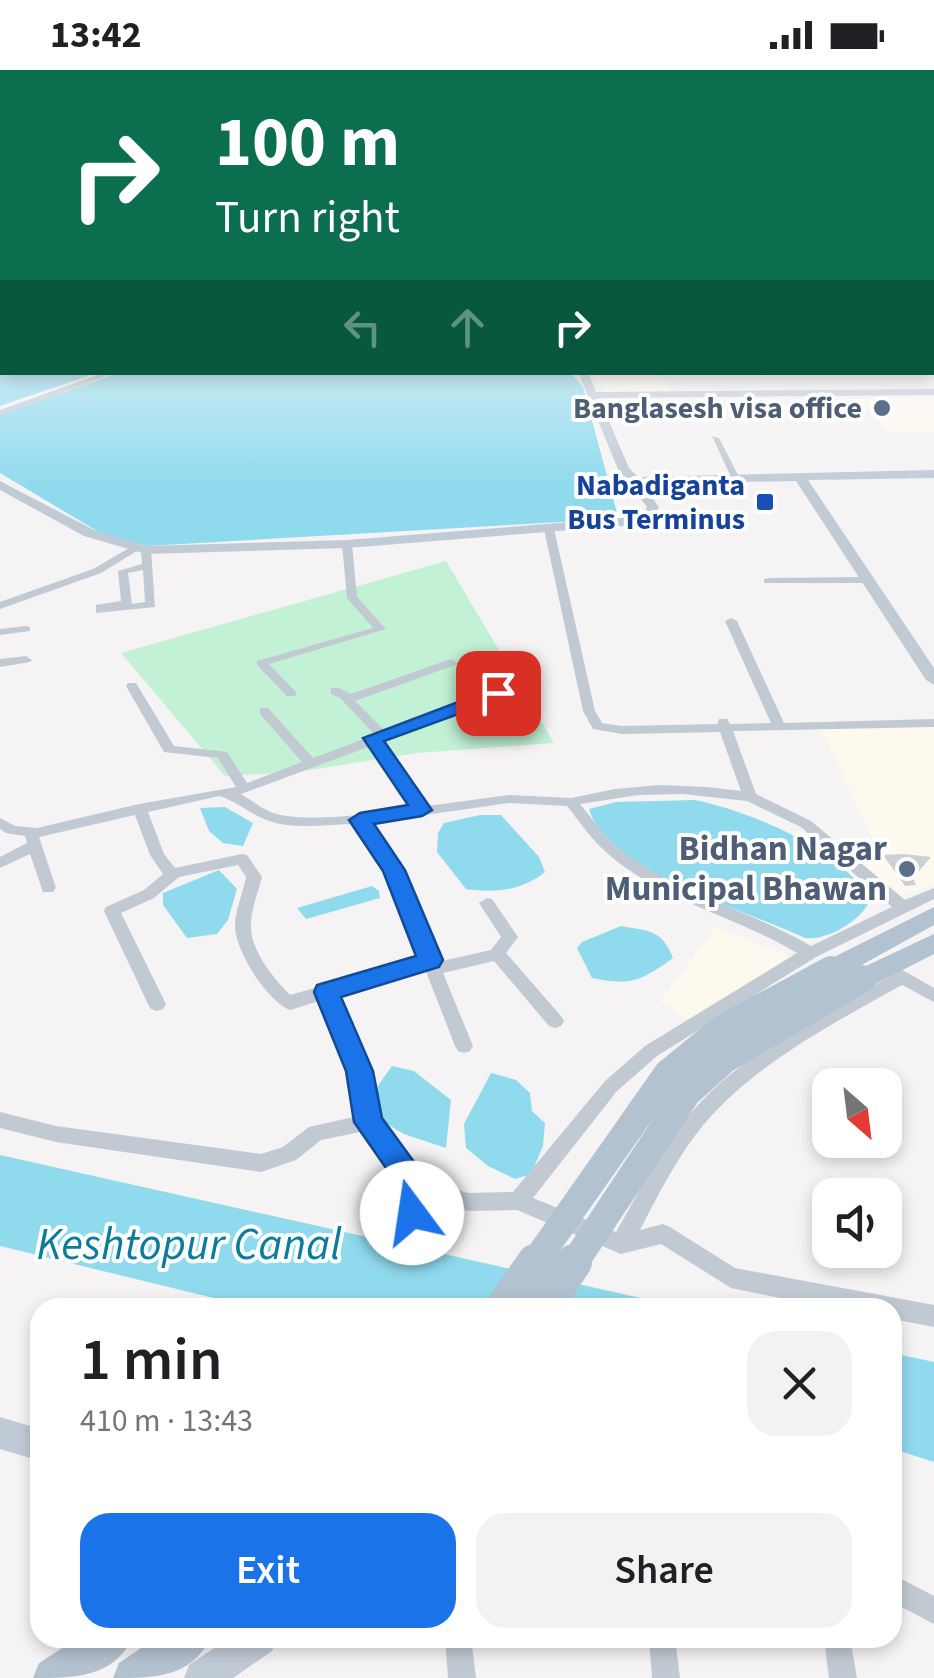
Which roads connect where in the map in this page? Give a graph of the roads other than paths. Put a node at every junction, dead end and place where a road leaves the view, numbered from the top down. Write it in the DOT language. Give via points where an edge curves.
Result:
graph roads {
  1 [pos="106,375"];
  2 [pos="584,375"];
  3 [pos="934,394"];
  4 [pos="596,398"];
  5 [pos="0,413"];
  6 [pos="715,438"];
  7 [pos="934,476"];
  8 [pos="735,477"];
  9 [pos="806,478"];
  10 [pos="636,483"];
  11 [pos="1,486"];
  12 [pos="554,529"];
  13 [pos="347,544"];
  14 [pos="140,549"];
  15 [pos="803,565"];
  16 [pos="146,566"];
  17 [pos="768,580"];
  18 [pos="812,580"];
  19 [pos="866,580"];
  20 [pos="886,597"];
  21 [pos="0,606"];
  22 [pos="731,621"];
  23 [pos="26,629"];
  24 [pos="0,632"];
  25 [pos="26,660"];
  26 [pos="930,661"];
  27 [pos="0,663"];
  28 [pos="450,663"];
  29 [pos="934,680"];
  30 [pos="132,686"];
  31 [pos="498,693"];
  32 [pos="291,694"];
  33 [pos="264,710"];
  34 [pos="934,719"];
  35 [pos="777,722"];
  36 [pos="724,723"];
  37 [pos="377,737"];
  38 [pos="309,762"];
  39 [pos="238,790"];
  40 [pos="750,797"];
  41 [pos="570,802"];
  42 [pos="139,808"];
  43 [pos="422,810"];
  44 [pos="360,820"];
  45 [pos="0,823"];
  46 [pos="33,839"];
  47 [pos="0,863"];
  48 [pos="175,873"];
  49 [pos="48,888"];
  50 [pos="934,893"];
  51 [pos="488,903"];
  52 [pos="904,907"];
  53 [pos="934,915"];
  54 [pos="934,942"];
  55 [pos="496,955"];
  56 [pos="820,962"];
  57 [pos="432,964"];
  58 [pos="883,974"];
  59 [pos="326,992"];
  60 [pos="934,996"];
  61 [pos="157,1004"];
  62 [pos="555,1021"];
  63 [pos="464,1046"];
  64 [pos="0,1120"];
  65 [pos="369,1122"];
  66 [pos="418,1188"];
  67 [pos="518,1201"];
  68 [pos="407,1238"];
  69 [pos="621,1244"];
  70 [pos="510,1298"];
  71 [pos="551,1298"];
  72 [pos="837,1298"];
  73 [pos="902,1310"];
  74 [pos="934,1316"];
  75 [pos="0,1433"];
  76 [pos="30,1443"];
  77 [pos="902,1592"];
  78 [pos="934,1612"];
  79 [pos="98,1648"];
  80 [pos="176,1648"];
  81 [pos="249,1648"];
  82 [pos="459,1648"];
  83 [pos="663,1648"];
  84 [pos="838,1648"];
  85 [pos="224,1672"];
  86 [pos="54,1678"];
  87 [pos="134,1678"];
  88 [pos="462,1678"];
  89 [pos="666,1678"];
  90 [pos="842,1678"];
  1 -- 5 [label="street"];
  2 -- 4 [label="street"];
  3 -- 4 [label="street"];
  4 -- 10 [label="street" via="624,470"];
  6 -- 8 [label="street"];
  7 -- 9 [label="street"];
  8 -- 9 [label="street"];
  8 -- 10 [label="street"];
  9 -- 10 [label="street"];
  9 -- 19 [label="street"];
  9 -- 20 [label="street"];
  10 -- 12 [label="street" via="653,507 646,517"];
  11 -- 14 [label="street"];
  12 -- 13 [label="street"];
  12 -- 36 [label="street" via="594,724 622,730"];
  13 -- 14 [label="street"];
  13 -- 32 [label="street" via="350,592 380,629 261,663"];
  14 -- 16 [label="street"];
  14 -- 21 [label="street"];
  15 -- 18 [label="street"];
  16 -- 16 [label="street" via="151,605 100,611 127,603 123,572"];
  17 -- 18 [label="street"];
  18 -- 19 [label="street"];
  19 -- 20 [label="street"];
  20 -- 26 [label="street"];
  22 -- 35 [label="street"];
  23 -- 24 [label="street"];
  25 -- 27 [label="street"];
  26 -- 29 [label="street"];
  28 -- 37 [label="street" via="340,695"];
  30 -- 39 [label="street" via="169,750 222,755"];
  31 -- 37 [label="street"];
  33 -- 38 [label="street"];
  34 -- 35 [label="street"];
  35 -- 36 [label="street"];
  36 -- 40 [label="street"];
  37 -- 38 [label="street"];
  37 -- 43 [label="street"];
  38 -- 39 [label="street"];
  39 -- 42 [label="street"];
  39 -- 44 [label="street" via="243,804 277,818"];
  40 -- 41 [label="street" via="682,790"];
  40 -- 52 [label="street" via="806,824"];
  41 -- 43 [label="street" via="509,799"];
  41 -- 56 [label="street" via="612,851 642,872 766,926"];
  42 -- 46 [label="street"];
  42 -- 48 [label="street" via="158,855"];
  43 -- 44 [label="street"];
  44 -- 57 [label="street" via="394,870"];
  45 -- 46 [label="street"];
  46 -- 47 [label="street"];
  46 -- 49 [label="street"];
  48 -- 59 [label="street" via="242,858 254,877 244,940 278,997 290,1002"];
  48 -- 61 [label="street" via="112,910"];
  50 -- 52 [label="street"];
  51 -- 55 [label="street" via="510,937"];
  52 -- 56 [label="street"];
  53 -- 56 [label="main road"];
  54 -- 58 [label="main road"];
  55 -- 57 [label="street"];
  55 -- 62 [label="street"];
  56 -- 67 [label="street" via="651,1051 611,1086"];
  56 -- 70 [label="main road, bridge" via="676,1065 626,1126"];
  57 -- 59 [label="street"];
  57 -- 63 [label="street"];
  58 -- 60 [label="street"];
  58 -- 69 [label="street" via="712,1104 674,1152"];
  58 -- 71 [label="main road, bridge" via="726,1058 686,1093"];
  59 -- 65 [label="street" via="359,1071"];
  64 -- 65 [label="street" via="260,1163 289,1154 316,1133"];
  65 -- 66 [label="street"];
  66 -- 67 [label="street" via="468,1202"];
  66 -- 68 [label="street"];
  67 -- 69 [label="street"];
  69 -- 72 [label="street" via="663,1234 731,1278"];
  73 -- 74 [label="street"];
  75 -- 76 [label="street"];
  77 -- 78 [label="street"];
  79 -- 86 [label="main road"];
  80 -- 87 [label="main road"];
  81 -- 85 [label="street"];
  82 -- 88 [label="street"];
  83 -- 89 [label="street"];
  84 -- 90 [label="street"];
}
